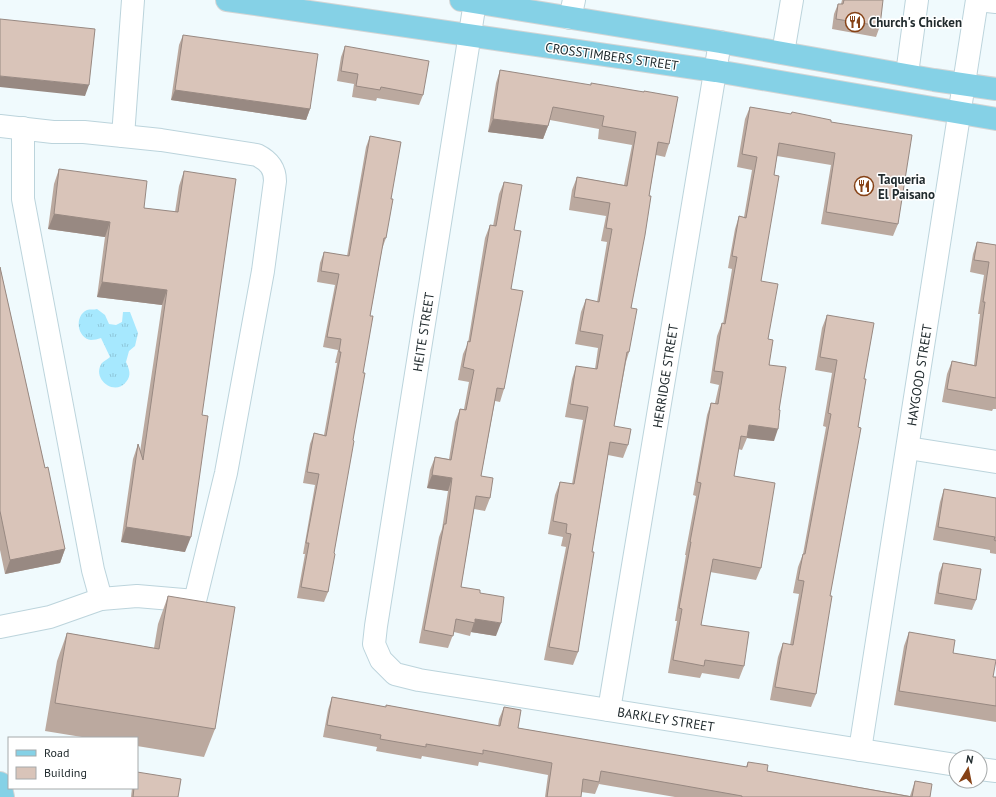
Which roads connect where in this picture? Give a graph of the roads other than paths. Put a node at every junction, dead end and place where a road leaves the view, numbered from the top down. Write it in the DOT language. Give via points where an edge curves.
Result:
graph roads {
  1 [pos="133,0"];
  2 [pos="227,0"];
  3 [pos="792,0"];
  4 [pos="917,0"];
  5 [pos="977,0"];
  6 [pos="468,1"];
  7 [pos="996,2"];
  8 [pos="572,9"];
  9 [pos="470,36"];
  10 [pos="720,42"];
  11 [pos="783,53"];
  12 [pos="716,71"];
  13 [pos="907,74"];
  14 [pos="964,84"];
  15 [pos="996,89"];
  16 [pos="959,114"];
  17 [pos="996,120"];
  18 [pos="0,126"];
  19 [pos="23,128"];
  20 [pos="123,136"];
  21 [pos="908,448"];
  22 [pos="996,462"];
  23 [pos="101,599"];
  24 [pos="0,627"];
  25 [pos="382,660"];
  26 [pos="609,710"];
  27 [pos="860,750"];
  28 [pos="948,764"];
  29 [pos="0,783"];
  30 [pos="3,797"];
  1 -- 20 [label="street"];
  2 -- 9 [label="main road, CROSSTIMBERS STREET"];
  3 -- 11 [label="street"];
  4 -- 13 [label="street"];
  5 -- 7 [label="street"];
  5 -- 14 [label="street, HAYGOOD STREET"];
  6 -- 8 [label="main road"];
  6 -- 9 [label="street, HEITE STREET"];
  8 -- 10 [label="main road"];
  9 -- 12 [label="main road, CROSSTIMBERS STREET"];
  9 -- 25 [label="street, HEITE STREET" via="376,626 374,644"];
  10 -- 11 [label="main road"];
  10 -- 12 [label="street, HERRIDGE STREET"];
  11 -- 13 [label="main road"];
  12 -- 16 [label="main road, CROSSTIMBERS STREET"];
  12 -- 26 [label="street, HERRIDGE STREET"];
  13 -- 14 [label="main road"];
  14 -- 15 [label="main road"];
  14 -- 16 [label="street, HAYGOOD STREET"];
  16 -- 17 [label="main road, CROSSTIMBERS STREET"];
  16 -- 21 [label="street, HAYGOOD STREET"];
  18 -- 19 [label="street"];
  19 -- 20 [label="street"];
  19 -- 23 [label="street" via="23,199 93,570"];
  20 -- 23 [label="street" via="258,155 271,165 275,181 263,271 226,473 195,601 137,596"];
  21 -- 22 [label="street"];
  21 -- 27 [label="street, HAYGOOD STREET"];
  23 -- 24 [label="street" via="50,617"];
  25 -- 26 [label="street, BARKLEY STREET" via="396,674 418,680"];
  26 -- 27 [label="street, BARKLEY STREET"];
  27 -- 28 [label="street, BARKLEY STREET"];
  29 -- 30 [label="main road"];
}
